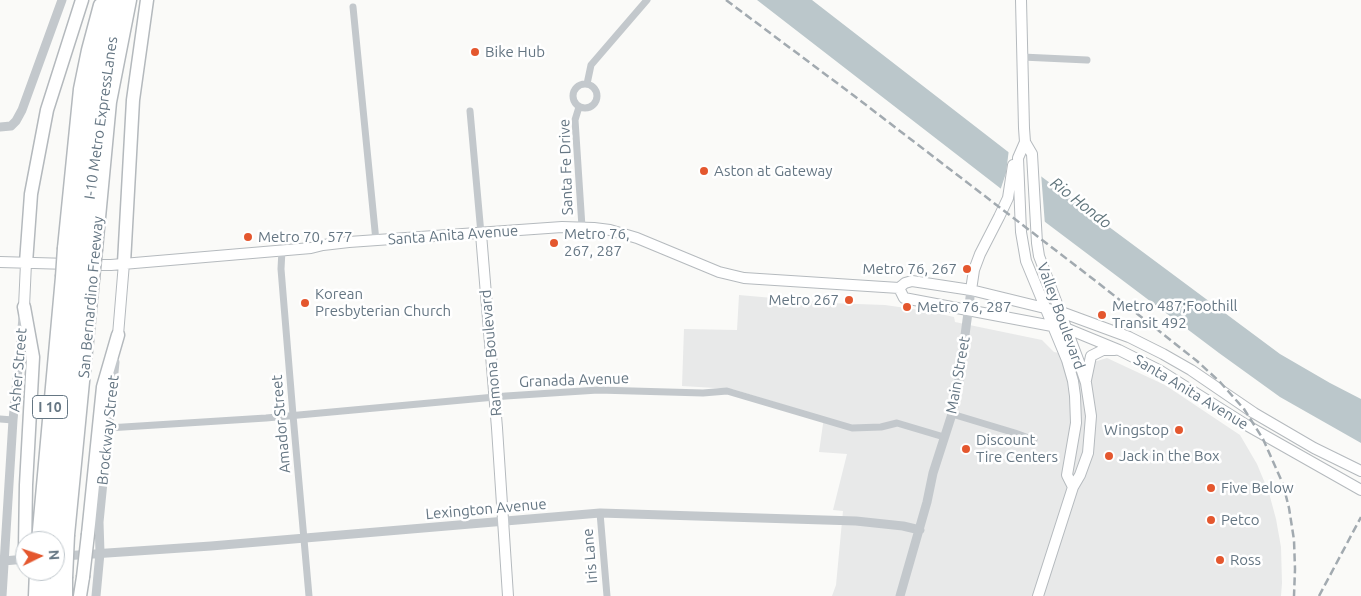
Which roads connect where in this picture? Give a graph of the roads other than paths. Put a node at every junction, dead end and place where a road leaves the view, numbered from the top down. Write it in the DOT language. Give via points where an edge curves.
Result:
graph roads {
  1 [pos="62,0"];
  2 [pos="82,0"];
  3 [pos="101,0"];
  4 [pos="109,0"];
  5 [pos="119,0"];
  6 [pos="130,0"];
  7 [pos="147,0"];
  8 [pos="647,0"];
  9 [pos="1021,0"];
  10 [pos="353,7"];
  11 [pos="1022,57"];
  12 [pos="1088,60"];
  13 [pos="587,84"];
  14 [pos="579,107"];
  15 [pos="470,111"];
  16 [pos="0,127"];
  17 [pos="1025,142"];
  18 [pos="1018,158"];
  19 [pos="582,227"];
  20 [pos="480,234"];
  21 [pos="376,241"];
  22 [pos="80,248"];
  23 [pos="282,250"];
  24 [pos="0,262"];
  25 [pos="26,263"];
  26 [pos="124,263"];
  27 [pos="77,278"];
  28 [pos="899,288"];
  29 [pos="971,290"];
  30 [pos="24,307"];
  31 [pos="1044,307"];
  32 [pos="968,309"];
  33 [pos="1061,312"];
  34 [pos="1052,326"];
  35 [pos="1068,329"];
  36 [pos="118,334"];
  37 [pos="1119,350"];
  38 [pos="1186,367"];
  39 [pos="1159,370"];
  40 [pos="1086,383"];
  41 [pos="494,398"];
  42 [pos="952,414"];
  43 [pos="293,415"];
  44 [pos="0,419"];
  45 [pos="13,420"];
  46 [pos="108,428"];
  47 [pos="944,437"];
  48 [pos="1034,440"];
  49 [pos="1361,471"];
  50 [pos="1073,487"];
  51 [pos="1361,490"];
  52 [pos="600,514"];
  53 [pos="502,521"];
  54 [pos="920,530"];
  55 [pos="26,531"];
  56 [pos="51,531"];
  57 [pos="51,531"];
  58 [pos="304,539"];
  59 [pos="100,553"];
  60 [pos="65,556"];
  61 [pos="15,560"];
  62 [pos="2,561"];
  63 [pos="42,581"];
  64 [pos="2,596"];
  65 [pos="56,596"];
  66 [pos="66,596"];
  67 [pos="80,596"];
  68 [pos="96,596"];
  69 [pos="309,596"];
  70 [pos="508,596"];
  71 [pos="607,596"];
  72 [pos="900,596"];
  73 [pos="1038,596"];
  1 -- 16 [label="street" via="22,110 11,126"];
  2 -- 25 [label="highway" via="58,71 41,139 31,194"];
  3 -- 22 [label="highway, San Bernardino Freeway / I 10" via="80,89"];
  4 -- 22 [label="highway, I-10 Metro ExpressLanes" via="88,104 81,170"];
  5 -- 22 [label="highway, I-10 Metro ExpressLanes" via="105,68"];
  6 -- 22 [label="highway, San Bernardino Freeway / I 10"];
  7 -- 26 [label="highway" via="133,100"];
  8 -- 13 [label="street" via="589,70"];
  9 -- 11 [label="main road, Valley Boulevard"];
  10 -- 21 [label="street"];
  11 -- 12 [label="street"];
  11 -- 17 [label="main road, Valley Boulevard"];
  13 -- 14 [label="street" via="574,90 574,102"];
  13 -- 14 [label="street" via="596,90 596,102 590,107"];
  14 -- 19 [label="street, Santa Fe Drive" via="575,120"];
  15 -- 20 [label="street, Ramona Boulevard"];
  17 -- 18 [label="main road, Valley Boulevard"];
  17 -- 33 [label="main road, Valley Boulevard" via="1032,154 1039,256"];
  18 -- 29 [label="main road, Main Street" via="1013,165 1008,198 980,254"];
  18 -- 31 [label="main road, Valley Boulevard" via="1021,232 1026,261"];
  19 -- 20 [label="main road, Santa Anita Avenue"];
  19 -- 28 [label="main road, Santa Anita Avenue" via="623,233 719,272 744,278"];
  20 -- 21 [label="main road, Santa Anita Avenue"];
  20 -- 41 [label="main road, Ramona Boulevard"];
  21 -- 23 [label="main road, Santa Anita Avenue"];
  22 -- 27 [label="highway, San Bernardino Freeway / I 10, bridge"];
  22 -- 27 [label="highway, San Bernardino Freeway / I 10, bridge"];
  23 -- 26 [label="main road, Santa Anita Avenue"];
  23 -- 43 [label="street, Amador Street"];
  24 -- 25 [label="main road, Santa Anita Avenue"];
  25 -- 26 [label="main road, Santa Anita Avenue"];
  25 -- 30 [label="main road, Asher Street"];
  26 -- 36 [label="main road, Brockway Street"];
  27 -- 56 [label="highway, San Bernardino Freeway / I 10"];
  27 -- 57 [label="highway, San Bernardino Freeway / I 10"];
  28 -- 29 [label="main road, Santa Anita Avenue" via="912,281"];
  28 -- 32 [label="main road, Santa Anita Avenue" via="904,298"];
  29 -- 31 [label="main road, Santa Anita Avenue"];
  29 -- 32 [label="street, Main Street"];
  30 -- 45 [label="street, Asher Street"];
  30 -- 55 [label="highway" via="33,357"];
  31 -- 33 [label="main road, Santa Anita Avenue"];
  31 -- 34 [label="main road, Valley Boulevard"];
  32 -- 34 [label="main road, Santa Anita Avenue"];
  32 -- 42 [label="street, Main Street"];
  33 -- 35 [label="main road, Valley Boulevard"];
  33 -- 38 [label="main road, Santa Anita Avenue" via="1129,337"];
  34 -- 35 [label="main road, Santa Anita Avenue"];
  34 -- 50 [label="main road, Valley Boulevard" via="1067,360 1075,396 1076,423 1067,475"];
  35 -- 37 [label="main road, Santa Anita Avenue"];
  35 -- 40 [label="main road, Valley Boulevard"];
  36 -- 46 [label="street, Brockway Street"];
  36 -- 67 [label="highway, bridge" via="103,387"];
  37 -- 39 [label="main road, Santa Anita Avenue"];
  37 -- 40 [label="main road" via="1103,350 1091,356"];
  38 -- 39 [label="main road" via="1163,365"];
  38 -- 49 [label="main road, Santa Anita Avenue" via="1254,413"];
  39 -- 51 [label="main road, Santa Anita Avenue" via="1248,426"];
  40 -- 50 [label="main road, Valley Boulevard" via="1091,416 1088,453"];
  41 -- 43 [label="street, Granada Avenue"];
  41 -- 47 [label="street, Granada Avenue" via="598,390 727,391 852,428 897,423"];
  41 -- 53 [label="main road, Ramona Boulevard"];
  42 -- 47 [label="street, Main Street"];
  42 -- 48 [label="street"];
  43 -- 46 [label="street, Granada Avenue"];
  43 -- 58 [label="street, Amador Street"];
  44 -- 45 [label="street"];
  45 -- 62 [label="street, Asher Street"];
  46 -- 59 [label="street, Brockway Street" via="99,522"];
  47 -- 54 [label="street, Main Street"];
  50 -- 73 [label="main road, Valley Boulevard"];
  52 -- 53 [label="street, Lexington Avenue"];
  52 -- 54 [label="street, Lexington Avenue" via="872,522"];
  52 -- 71 [label="street, Iris Lane"];
  53 -- 58 [label="street, Lexington Avenue"];
  53 -- 70 [label="main road, Ramona Boulevard"];
  54 -- 72 [label="street, Main Street"];
  58 -- 59 [label="street, Lexington Avenue"];
  58 -- 69 [label="street, Amador Street"];
  59 -- 60 [label="street, Lexington Avenue"];
  59 -- 68 [label="street, Brockway Street"];
  61 -- 62 [label="street"];
  62 -- 64 [label="street, Asher Street"];
  63 -- 65 [label="highway"];
  63 -- 66 [label="highway, San Bernardino Freeway / I 10"];
}
